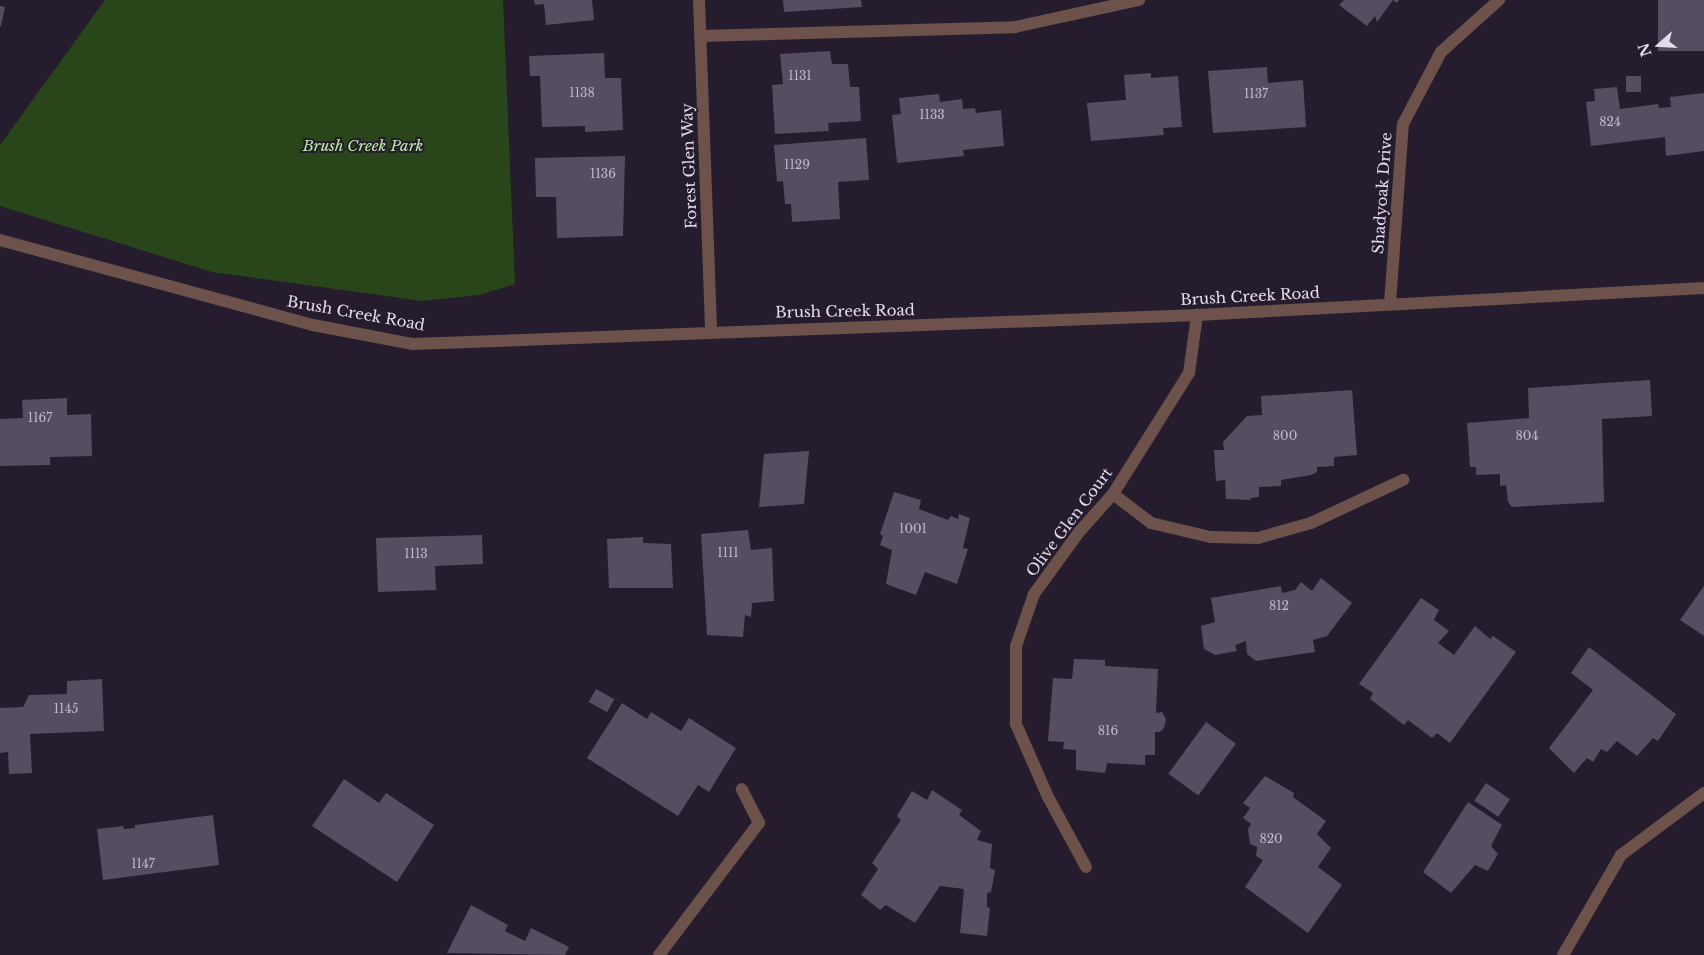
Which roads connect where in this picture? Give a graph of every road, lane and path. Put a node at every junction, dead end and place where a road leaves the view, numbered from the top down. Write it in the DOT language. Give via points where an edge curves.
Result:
graph roads {
  1 [pos="699,0"];
  2 [pos="1139,0"];
  3 [pos="1499,0"];
  4 [pos="700,36"];
  5 [pos="0,240"];
  6 [pos="1704,288"];
  7 [pos="1390,304"];
  8 [pos="1197,315"];
  9 [pos="711,330"];
  10 [pos="1403,480"];
  11 [pos="1113,494"];
  12 [pos="742,789"];
  13 [pos="1704,794"];
  14 [pos="1086,867"];
  15 [pos="659,955"];
  16 [pos="1563,955"];
  1 -- 4 [label="street, Forest Glen Way"];
  2 -- 4 [label="street" via="1015,28"];
  3 -- 7 [label="street, Shadyoak Drive" via="1441,52 1404,124"];
  4 -- 9 [label="street, Forest Glen Way"];
  5 -- 9 [label="street, Brush Creek Road" via="313,325 413,344 605,338"];
  6 -- 7 [label="street, Brush Creek Road"];
  7 -- 8 [label="street, Brush Creek Road"];
  8 -- 9 [label="street, Brush Creek Road"];
  8 -- 11 [label="street, Olive Glen Court" via="1189,373"];
  10 -- 11 [label="street" via="1311,522 1258,538 1210,537 1151,523"];
  11 -- 14 [label="street, Olive Glen Court" via="1079,532 1034,594 1016,646 1016,724 1048,796"];
  12 -- 15 [label="street" via="760,823"];
  13 -- 16 [label="street" via="1621,855"];
}
